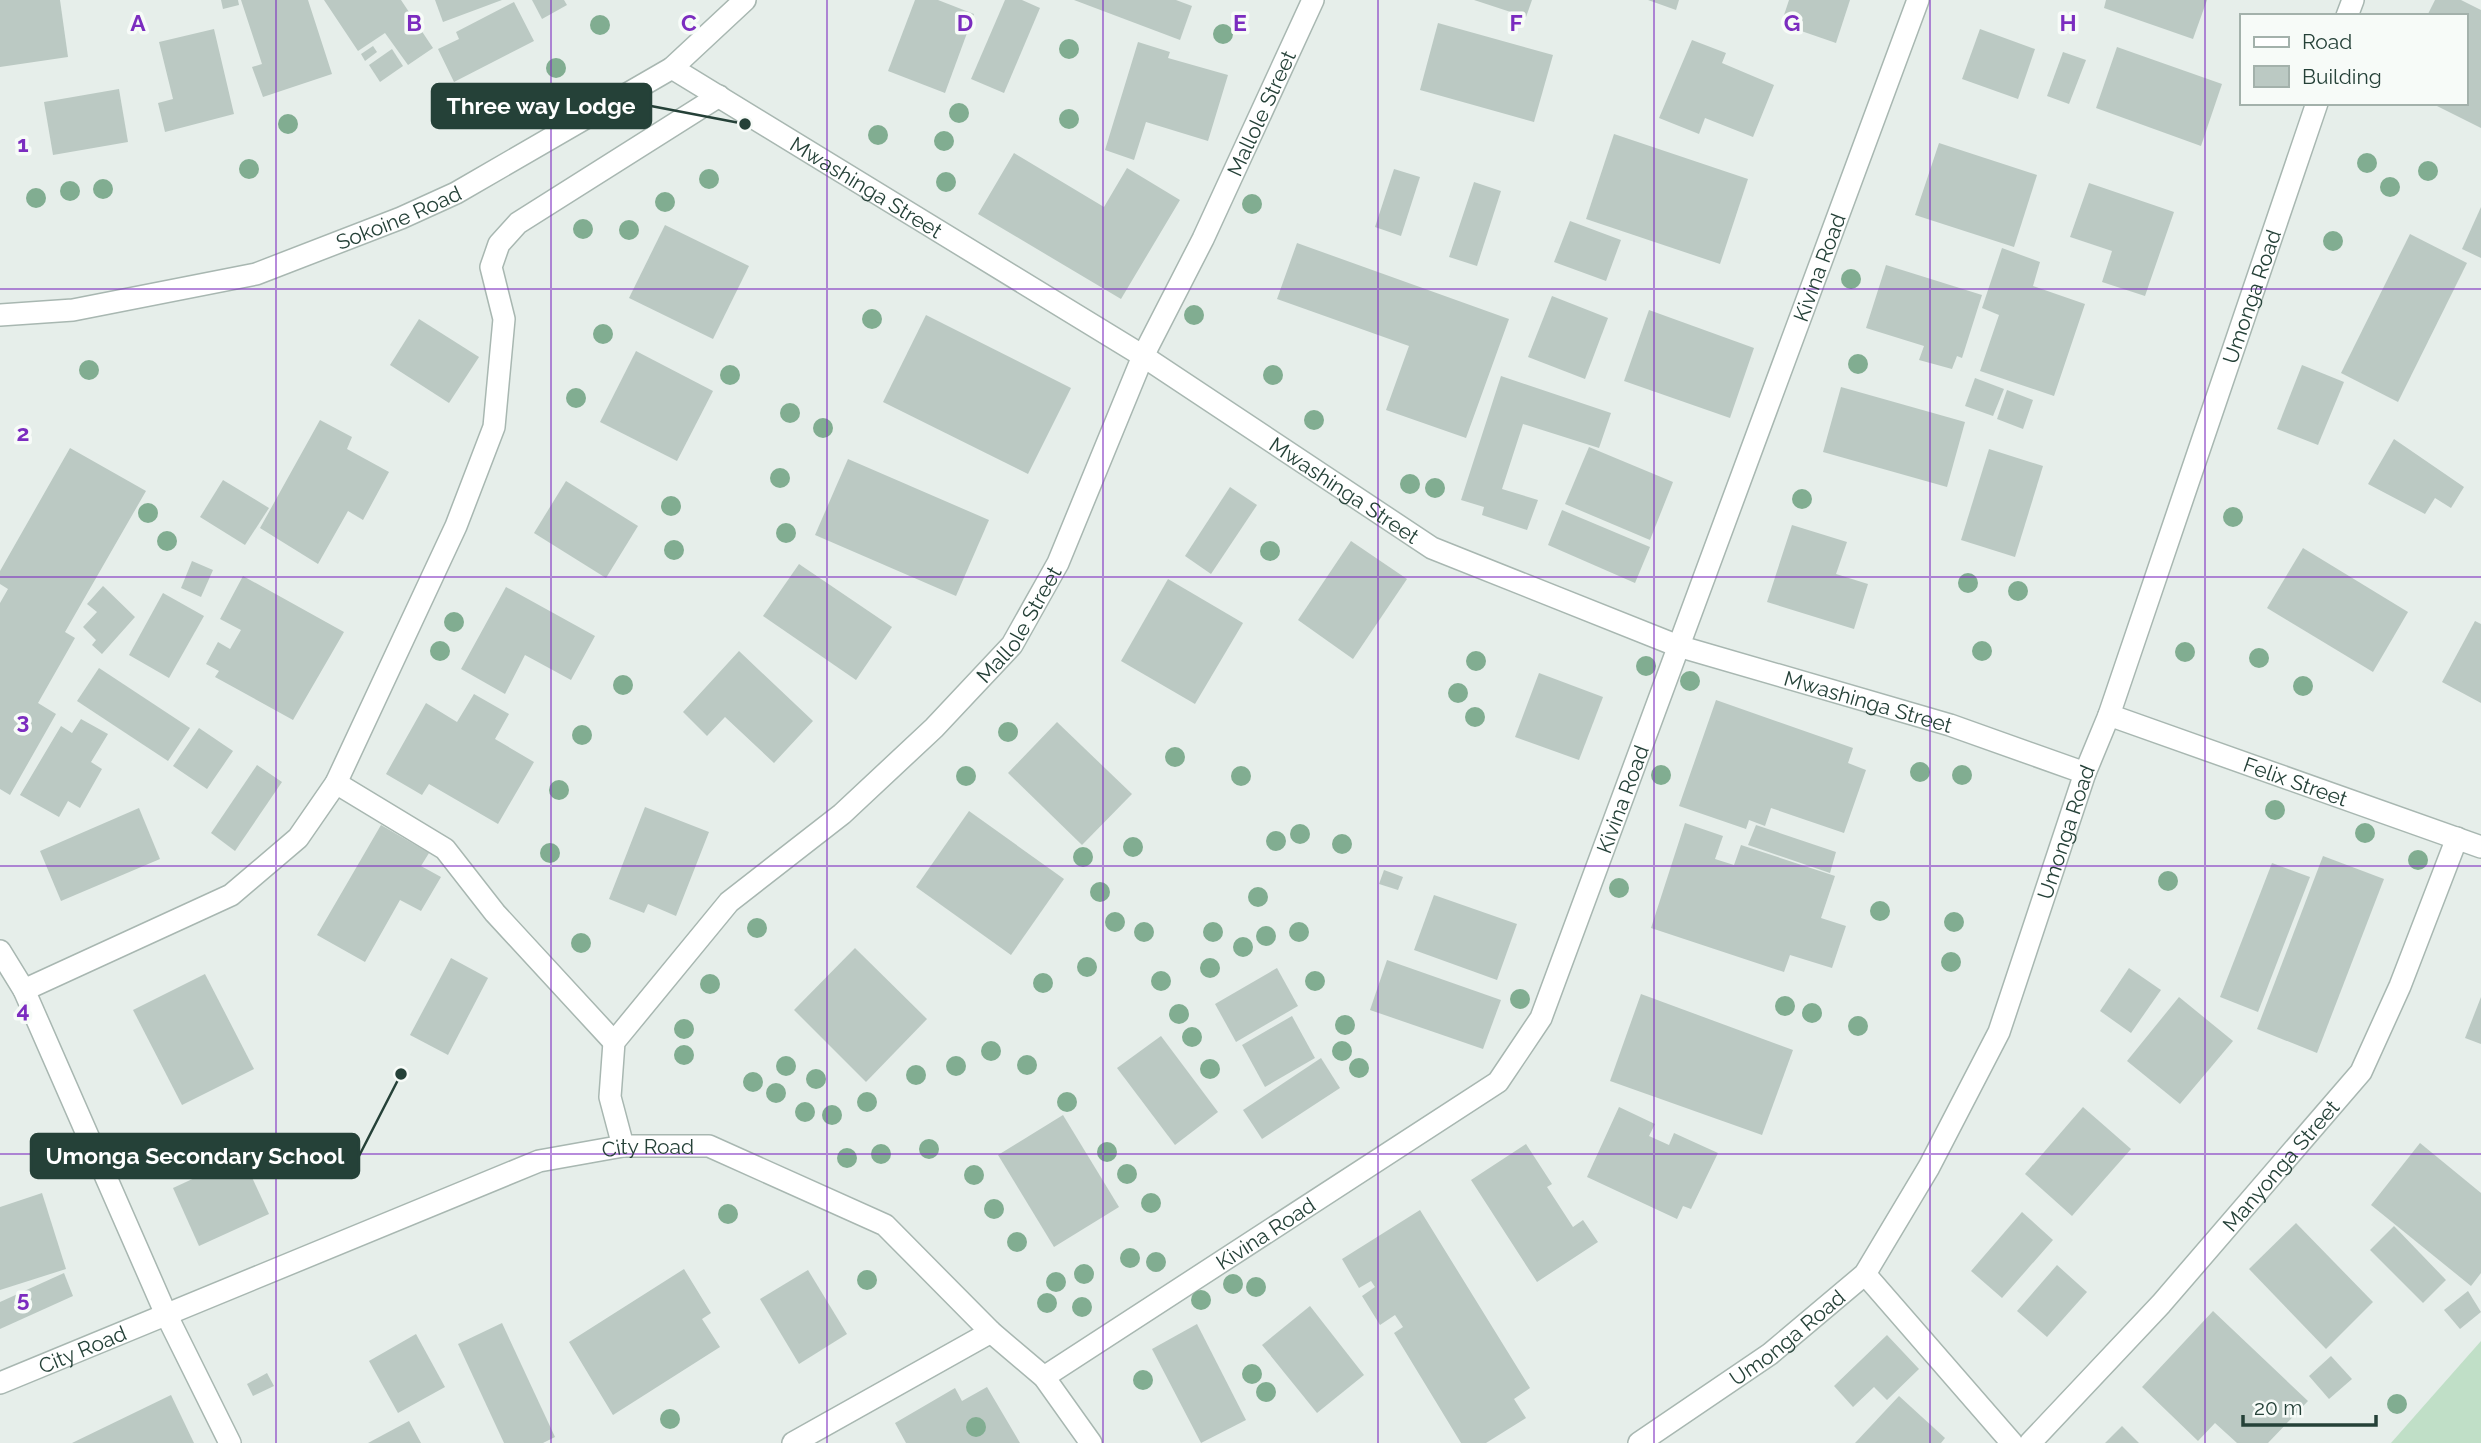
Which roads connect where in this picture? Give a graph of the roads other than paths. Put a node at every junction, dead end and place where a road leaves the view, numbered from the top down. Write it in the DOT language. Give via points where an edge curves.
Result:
graph roads {
  1 [pos="745,0"];
  2 [pos="1313,0"];
  3 [pos="1918,0"];
  4 [pos="672,68"];
  5 [pos="719,96"];
  6 [pos="2317,105"];
  7 [pos="0,315"];
  8 [pos="1143,356"];
  9 [pos="1678,646"];
  10 [pos="2109,715"];
  11 [pos="2085,774"];
  12 [pos="336,783"];
  13 [pos="2457,838"];
  14 [pos="2481,847"];
  15 [pos="0,951"];
  16 [pos="24,990"];
  17 [pos="614,1042"];
  18 [pos="623,1146"];
  19 [pos="1865,1274"];
  20 [pos="165,1312"];
  21 [pos="990,1332"];
  22 [pos="1044,1377"];
  23 [pos="0,1382"];
  24 [pos="230,1443"];
  25 [pos="793,1443"];
  26 [pos="1091,1443"];
  27 [pos="1639,1443"];
  28 [pos="2012,1443"];
  29 [pos="2030,1443"];
  1 -- 4 [label="street, Sokoine Road"];
  2 -- 8 [label="street, Mallole Street" via="1203,239"];
  3 -- 9 [label="street, Kivina Road"];
  4 -- 5 [label="street, Mwashinga Street"];
  4 -- 7 [label="street, Sokoine Road" via="456,193 256,274 73,310"];
  5 -- 8 [label="street, Mwashinga Street"];
  5 -- 12 [label="street" via="518,223 499,244 491,267 504,319 494,427 456,526"];
  6 -- 10 [label="street, Umonga Road"];
  8 -- 9 [label="street, Mwashinga Street" via="1432,548"];
  8 -- 17 [label="street, Mallole Street" via="1058,564 1012,645 934,728 842,814 729,902"];
  9 -- 11 [label="street, Mwashinga Street" via="1950,725"];
  9 -- 22 [label="street, Kivina Road" via="1541,1018 1498,1082"];
  10 -- 11 [label="street, Umonga Road"];
  10 -- 13 [label="street, Felix Street"];
  11 -- 19 [label="street, Umonga Road" via="1999,1032 1929,1167"];
  12 -- 16 [label="street" via="298,838 231,895"];
  12 -- 17 [label="street" via="445,849 495,914"];
  13 -- 14 [label="street, Felix Street"];
  13 -- 29 [label="street, Manyonga Street" via="2361,1072 2161,1304"];
  15 -- 16 [label="street"];
  16 -- 20 [label="street"];
  17 -- 18 [label="street" via="610,1097"];
  18 -- 20 [label="street, City Road" via="539,1161"];
  18 -- 21 [label="street, City Road" via="709,1146 885,1224"];
  19 -- 27 [label="street, Umonga Road" via="1770,1354"];
  19 -- 28 [label="street"];
  20 -- 23 [label="street, City Road"];
  20 -- 24 [label="street"];
  21 -- 22 [label="street, City Road"];
  21 -- 25 [label="street"];
  22 -- 26 [label="street, City Road"];
}
